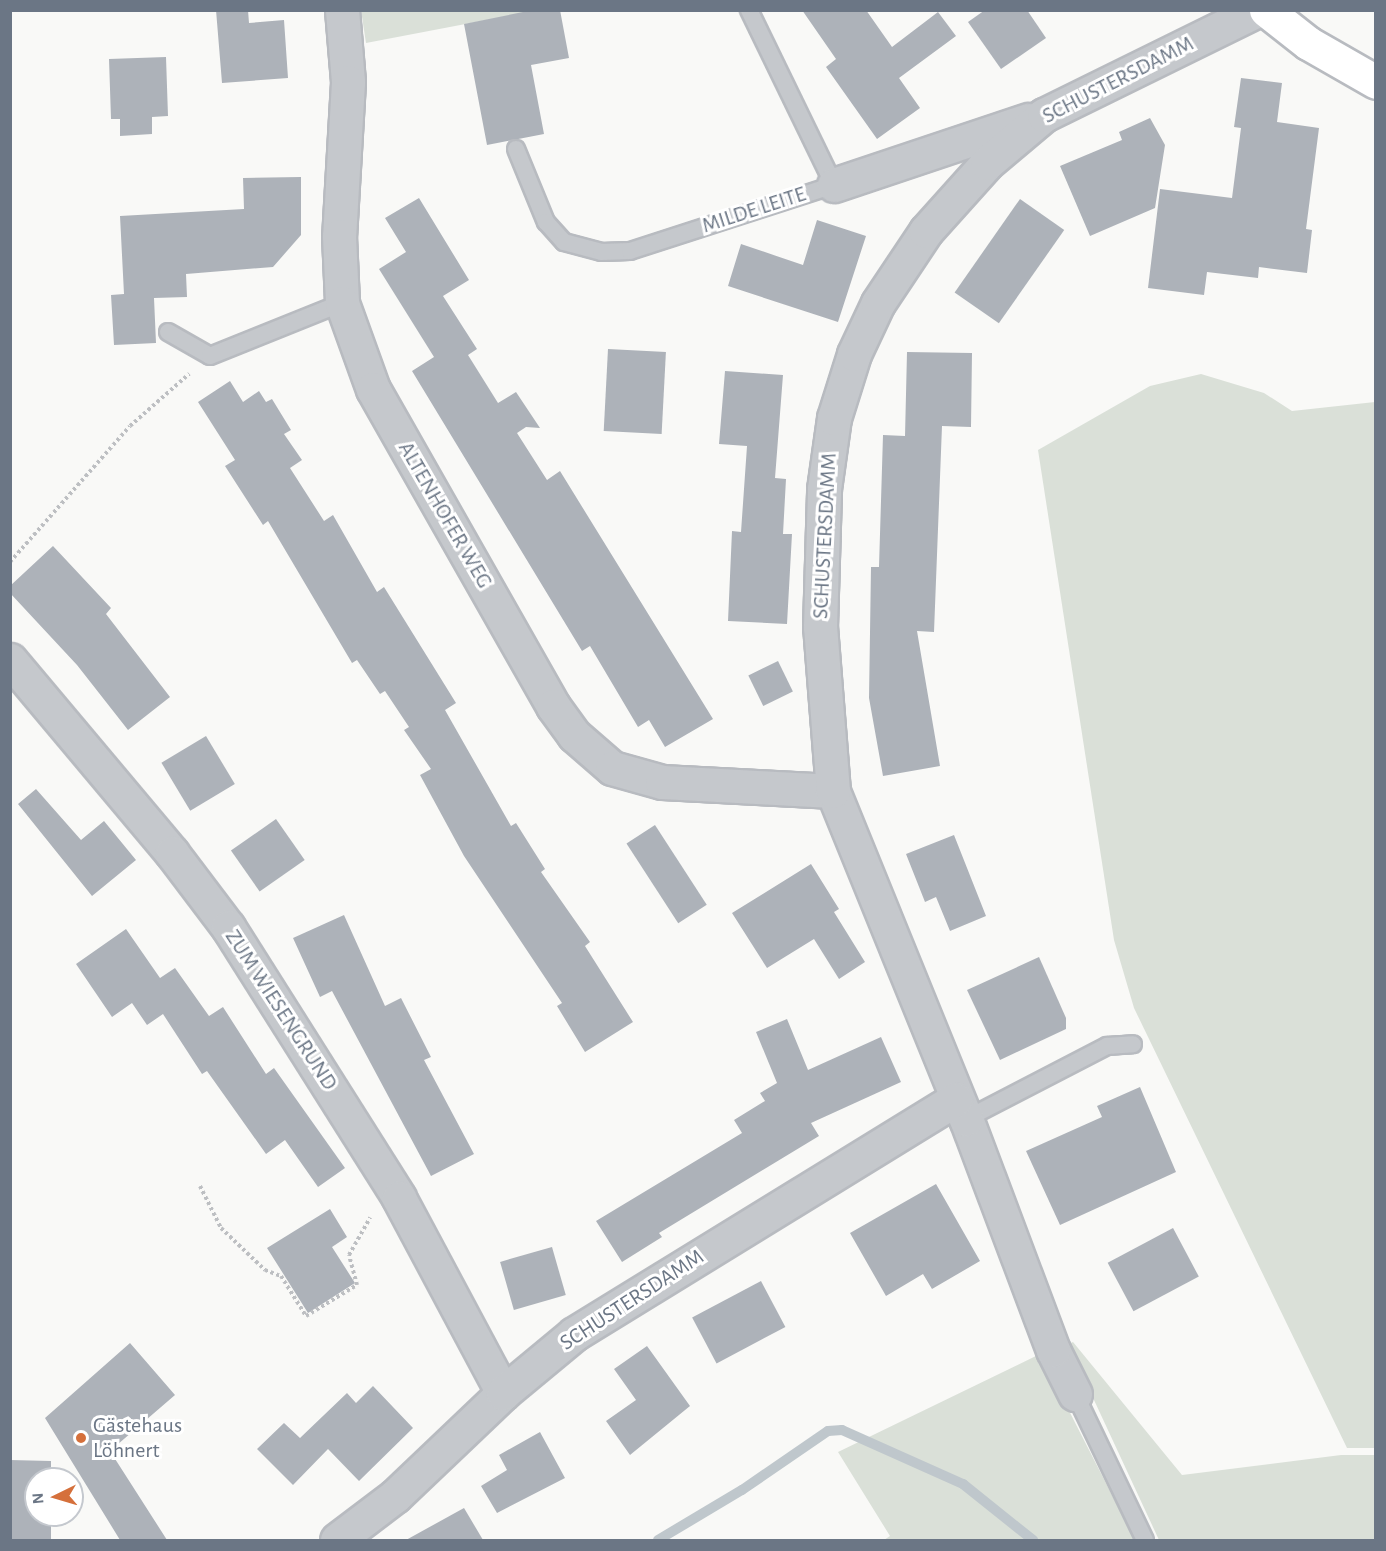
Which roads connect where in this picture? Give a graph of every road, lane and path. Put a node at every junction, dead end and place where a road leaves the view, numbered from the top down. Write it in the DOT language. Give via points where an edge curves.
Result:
graph roads {
  1 [pos="342,10"];
  2 [pos="748,10"];
  3 [pos="1257,10"];
  4 [pos="1266,10"];
  5 [pos="1376,82"];
  6 [pos="1044,115"];
  7 [pos="516,149"];
  8 [pos="834,185"];
  9 [pos="342,303"];
  10 [pos="168,332"];
  11 [pos="210,356"];
  12 [pos="10,562"];
  13 [pos="10,660"];
  14 [pos="833,791"];
  15 [pos="1133,1044"];
  16 [pos="961,1109"];
  17 [pos="200,1186"];
  18 [pos="372,1216"];
  19 [pos="503,1393"];
  20 [pos="1075,1394"];
  21 [pos="337,1540"];
  22 [pos="1145,1540"];
  1 -- 9 [label="street, ALTENHOFER WEG" via="348,82 339,236"];
  2 -- 8 [label="lane"];
  3 -- 6 [label="street, SCHUSTERSDAMM"];
  4 -- 5 [label="street" via="1308,43"];
  6 -- 8 [label="street, MILDE LEITE"];
  6 -- 14 [label="street, SCHUSTERSDAMM" via="987,163 926,231 878,303 854,354 834,418 824,489 820,638"];
  7 -- 8 [label="lane, MILDE LEITE" via="546,222 564,242 601,252 630,251"];
  9 -- 11 [label="lane"];
  9 -- 14 [label="street, ALTENHOFER WEG" via="373,388 554,706 591,753 612,768 662,782"];
  10 -- 11 [label="lane"];
  11 -- 12 [label="path" via="130,426"];
  13 -- 19 [label="street, ZUM WIESENGRUND" via="172,853 228,927 399,1198"];
  14 -- 16 [label="street, SCHUSTERSDAMM"];
  15 -- 16 [label="lane" via="1107,1046"];
  16 -- 19 [label="street, SCHUSTERSDAMM" via="574,1334"];
  16 -- 20 [label="street, SCHUSTERSDAMM" via="1053,1350"];
  17 -- 18 [label="path" via="221,1228 265,1270 281,1276 306,1316 357,1285 349,1256"];
  19 -- 21 [label="street, SCHUSTERSDAMM" via="395,1496"];
  20 -- 22 [label="lane"];
}
